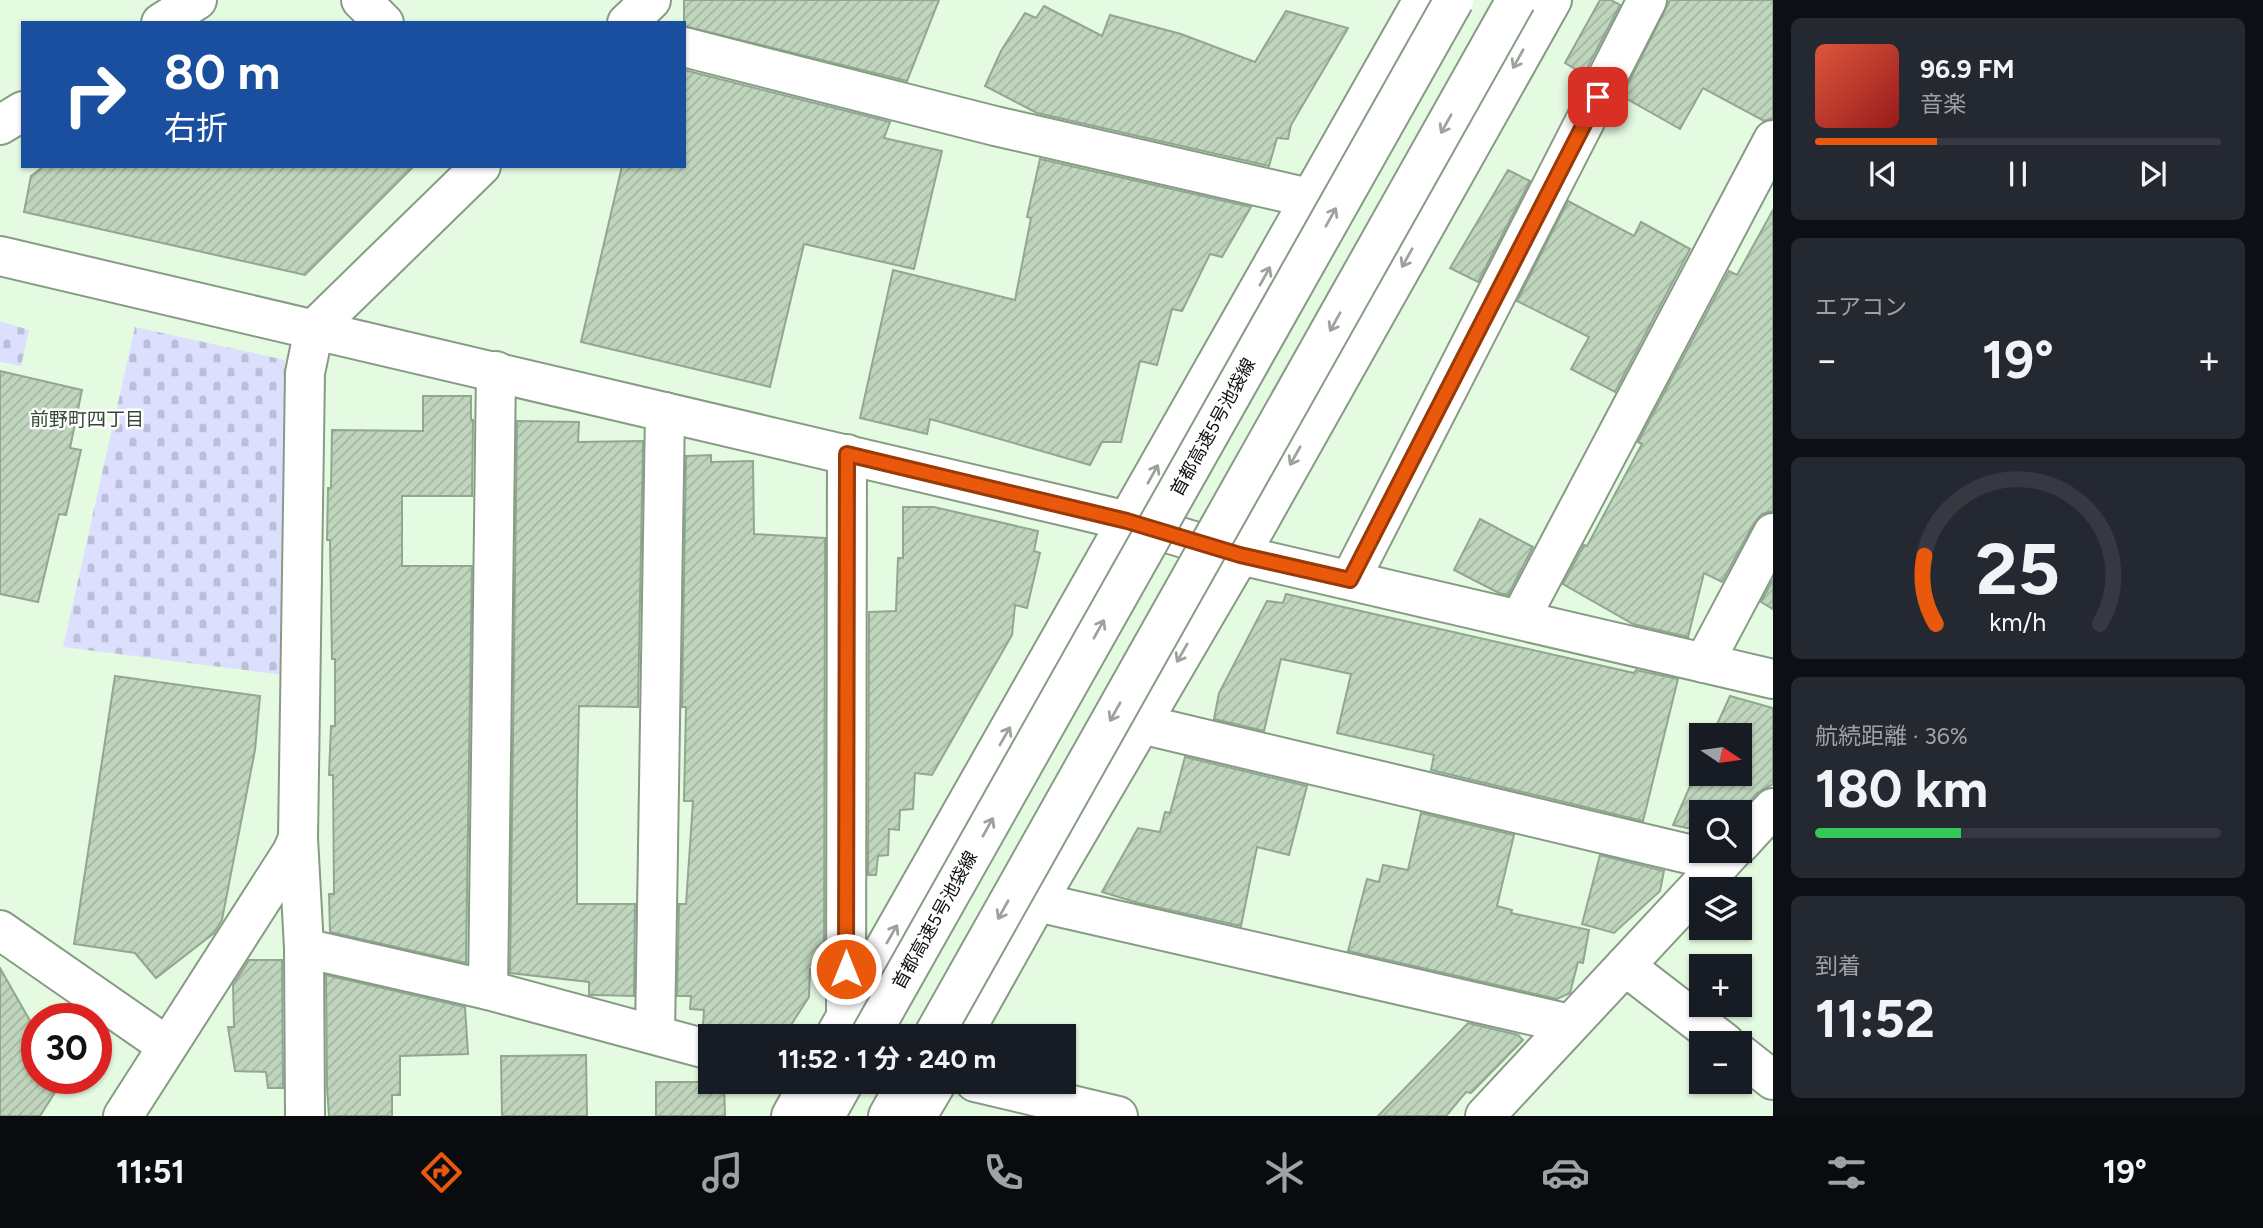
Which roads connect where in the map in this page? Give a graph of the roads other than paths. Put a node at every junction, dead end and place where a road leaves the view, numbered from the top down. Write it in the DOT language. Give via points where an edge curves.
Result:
graph roads {
  1 [pos="197,0"];
  2 [pos="362,0"];
  3 [pos="651,0"];
  4 [pos="1423,0"];
  5 [pos="1454,0"];
  6 [pos="1516,0"];
  7 [pos="1552,0"];
  8 [pos="1647,0"];
  9 [pos="164,21"];
  10 [pos="382,21"];
  11 [pos="629,21"];
  12 [pos="686,48"];
  13 [pos="21,112"];
  14 [pos="0,125"];
  15 [pos="1773,141"];
  16 [pos="479,168"];
  17 [pos="1309,198"];
  18 [pos="0,256"];
  19 [pos="314,329"];
  20 [pos="496,372"];
  21 [pos="665,412"];
  22 [pos="847,454"];
  23 [pos="1127,521"];
  24 [pos="1773,533"];
  25 [pos="1240,555"];
  26 [pos="1350,580"];
  27 [pos="1520,619"];
  28 [pos="1704,663"];
  29 [pos="1773,679"];
  30 [pos="1141,724"];
  31 [pos="1773,808"];
  32 [pos="1752,831"];
  33 [pos="298,838"];
  34 [pos="1689,843"];
  35 [pos="1722,863"];
  36 [pos="1037,902"];
  37 [pos="0,930"];
  38 [pos="304,948"];
  39 [pos="1625,966"];
  40 [pos="488,990"];
  41 [pos="850,1024"];
  42 [pos="853,1024"];
  43 [pos="853,1024"];
  44 [pos="940,1024"];
  45 [pos="969,1024"];
  46 [pos="1570,1024"];
  47 [pos="1709,1031"];
  48 [pos="655,1034"];
  49 [pos="167,1046"];
  50 [pos="698,1047"];
  51 [pos="1752,1063"];
  52 [pos="1773,1080"];
  53 [pos="803,1094"];
  54 [pos="837,1094"];
  55 [pos="900,1094"];
  56 [pos="930,1094"];
  57 [pos="1025,1094"];
  58 [pos="122,1116"];
  59 [pos="305,1116"];
  60 [pos="791,1116"];
  61 [pos="825,1116"];
  62 [pos="888,1116"];
  63 [pos="917,1116"];
  64 [pos="1118,1116"];
  65 [pos="1485,1116"];
  1 -- 9 [label="main road"];
  2 -- 10 [label="main road"];
  3 -- 11 [label="main road"];
  4 -- 17 [label="main road"];
  42 -- 5 [label="main road, 首都高速5号池袋線, one-way, bridge"];
  6 -- 44 [label="main road, one-way, bridge"];
  7 -- 25 [label="main road, one-way"];
  8 -- 26 [label="main road"];
  12 -- 17 [label="main road" via="995,126"];
  13 -- 14 [label="main road"];
  15 -- 27 [label="main road"];
  16 -- 19 [label="main road"];
  23 -- 17 [label="main road, one-way"];
  18 -- 19 [label="main road"];
  19 -- 20 [label="main road"];
  19 -- 33 [label="main road" via="305,373"];
  20 -- 21 [label="main road"];
  20 -- 40 [label="main road"];
  21 -- 22 [label="main road"];
  21 -- 48 [label="main road"];
  22 -- 23 [label="main road"];
  22 -- 41 [label="main road"];
  23 -- 25 [label="main road"];
  43 -- 23 [label="main road, one-way"];
  24 -- 28 [label="main road"];
  25 -- 26 [label="main road"];
  25 -- 30 [label="main road, one-way"];
  26 -- 27 [label="main road"];
  27 -- 28 [label="main road"];
  28 -- 29 [label="main road"];
  30 -- 34 [label="main road"];
  30 -- 36 [label="main road"];
  31 -- 32 [label="main road"];
  33 -- 38 [label="main road"];
  33 -- 49 [label="main road"];
  35 -- 39 [label="main road"];
  36 -- 45 [label="main road"];
  36 -- 46 [label="main road"];
  37 -- 49 [label="main road"];
  38 -- 40 [label="main road"];
  38 -- 59 [label="main road"];
  39 -- 46 [label="main road"];
  39 -- 47 [label="main road"];
  40 -- 48 [label="main road"];
  46 -- 65 [label="main road"];
  48 -- 50 [label="main road"];
  49 -- 58 [label="main road"];
  51 -- 52 [label="main road"];
  53 -- 60 [label="main road"];
  54 -- 61 [label="main road"];
  55 -- 62 [label="main road"];
  56 -- 63 [label="main road"];
  57 -- 64 [label="main road"];
}
